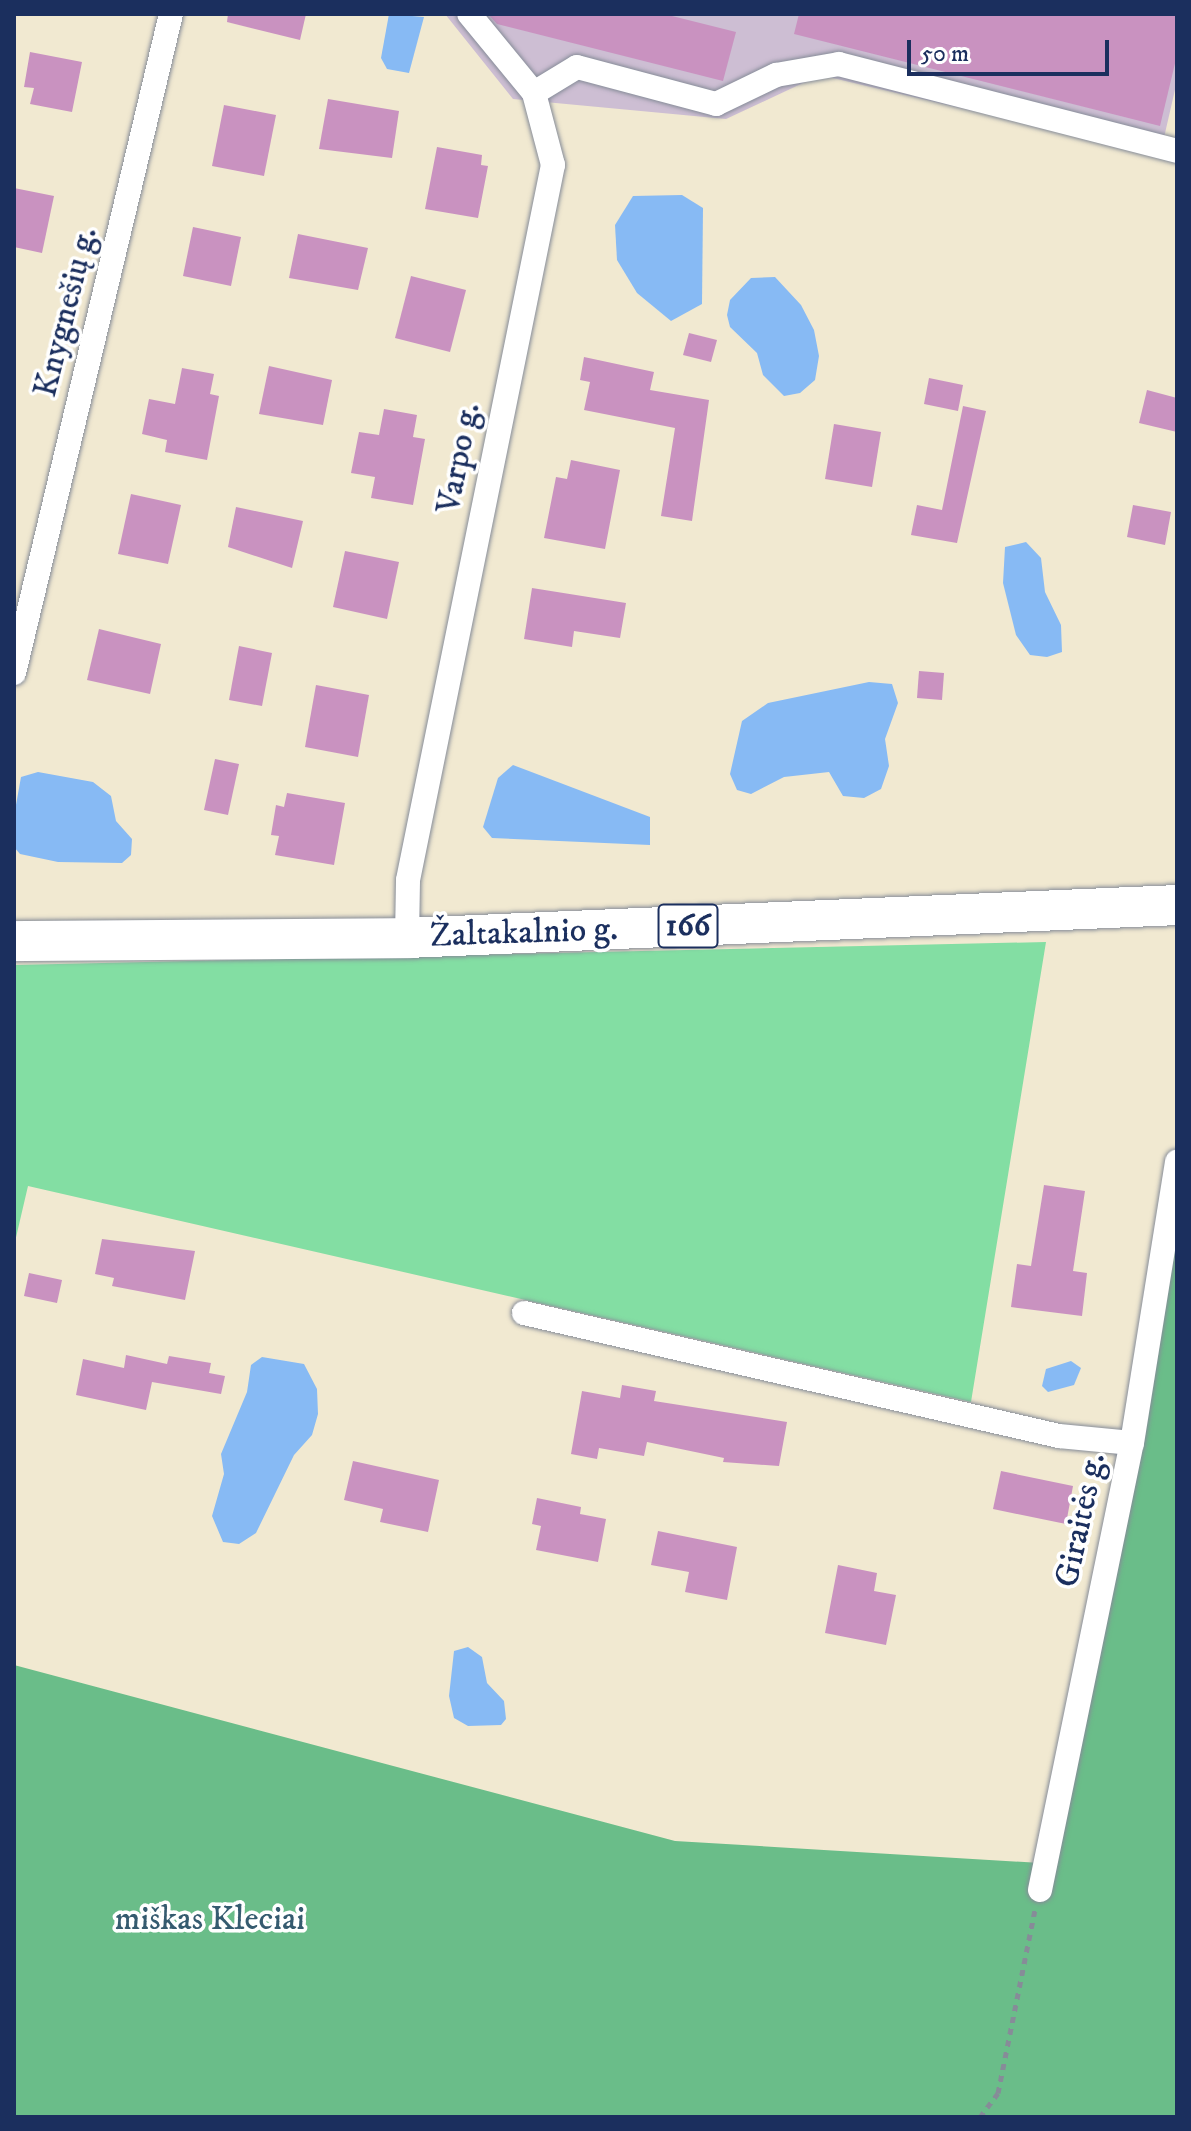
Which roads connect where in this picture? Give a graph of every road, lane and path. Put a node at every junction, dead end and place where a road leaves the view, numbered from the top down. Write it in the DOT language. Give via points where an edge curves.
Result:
graph roads {
  1 [pos="171,14"];
  2 [pos="469,14"];
  3 [pos="534,93"];
  4 [pos="1177,151"];
  5 [pos="14,673"];
  6 [pos="1177,905"];
  7 [pos="407,938"];
  8 [pos="14,941"];
  9 [pos="1177,1162"];
  10 [pos="524,1313"];
  11 [pos="1132,1443"];
  12 [pos="1040,1890"];
  13 [pos="980,2117"];
  1 -- 5 [label="street, Knygnešių g."];
  2 -- 3 [label="street, Varpo g."];
  3 -- 4 [label="street" via="577,67 716,104 776,75 839,64"];
  3 -- 7 [label="street, Varpo g." via="553,165 408,880"];
  6 -- 7 [label="main road, Žaltakalnio g. / 166"];
  7 -- 8 [label="main road, Žaltakalnio g. / 166"];
  9 -- 11 [label="street, Giraitės g."];
  10 -- 11 [label="street" via="1059,1436"];
  11 -- 12 [label="street, Giraitės g."];
  12 -- 13 [label="path" via="998,2093"];
}
